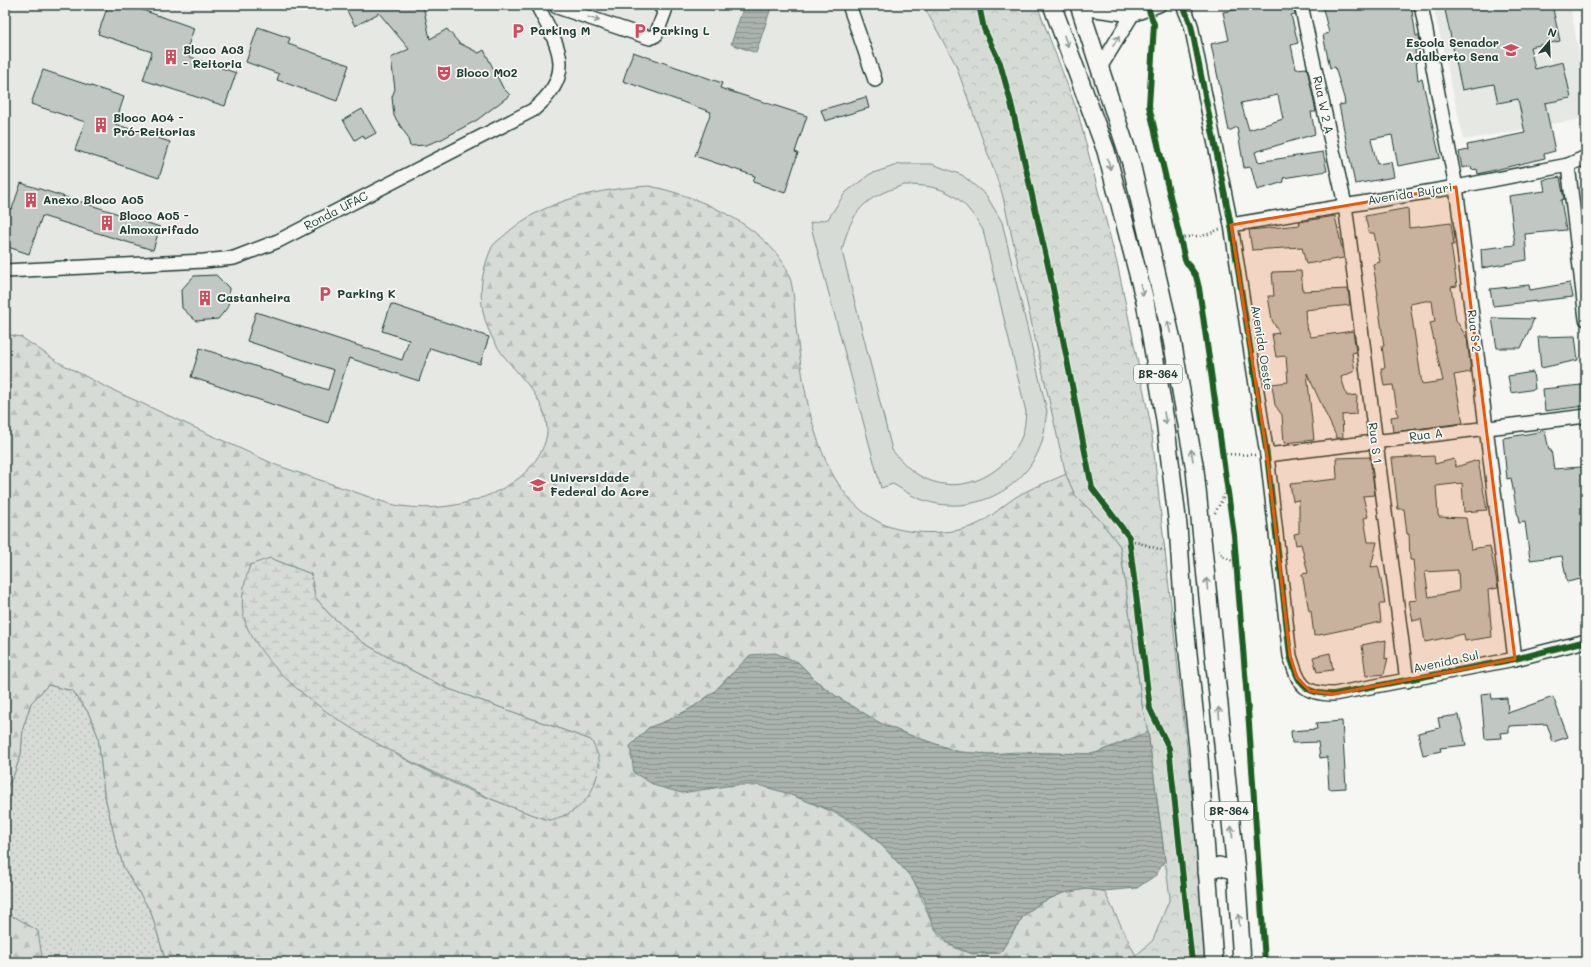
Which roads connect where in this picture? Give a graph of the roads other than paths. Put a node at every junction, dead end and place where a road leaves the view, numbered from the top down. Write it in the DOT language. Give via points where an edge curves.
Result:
graph roads {
  1 [pos="659,5"];
  2 [pos="849,5"];
  3 [pos="1052,5"];
  4 [pos="1159,5"];
  5 [pos="1183,5"];
  6 [pos="1302,5"];
  7 [pos="1421,5"];
  8 [pos="558,6"];
  9 [pos="1080,6"];
  10 [pos="539,9"];
  11 [pos="1132,15"];
  12 [pos="1101,66"];
  13 [pos="875,80"];
  14 [pos="1586,157"];
  15 [pos="1568,165"];
  16 [pos="1456,187"];
  17 [pos="1345,205"];
  18 [pos="1232,225"];
  19 [pos="5,271"];
  20 [pos="1586,319"];
  21 [pos="1586,416"];
  22 [pos="1486,428"];
  23 [pos="1375,441"];
  24 [pos="1267,455"];
  25 [pos="1586,641"];
  26 [pos="1515,659"];
  27 [pos="1406,681"];
  28 [pos="1310,691"];
  29 [pos="1236,871"];
  30 [pos="1207,872"];
  31 [pos="1214,962"];
  32 [pos="1242,962"];
  8 -- 1 [label="street, one-way" via="650,38 656,35 665,11"];
  2 -- 13 [label="street"];
  3 -- 30 [label="main road, BR-364, one-way" via="1106,151 1145,301 1165,420 1178,526"];
  4 -- 11 [label="street"];
  5 -- 18 [label="street, Avenida Oeste" via="1190,25"];
  6 -- 17 [label="street, Rua W 2 A"];
  7 -- 16 [label="street, Rua S 2"];
  8 -- 10 [label="street"];
  9 -- 11 [label="street"];
  9 -- 12 [label="main road, BR-364"];
  10 -- 19 [label="street, Ronda UFAC" via="560,56 560,73 546,100 533,110 278,241 234,258"];
  12 -- 11 [label="street, one-way"];
  29 -- 12 [label="main road, BR-364, one-way" via="1195,470 1172,340 1153,255 1131,163"];
  14 -- 15 [label="street, Avenida Bujari"];
  15 -- 16 [label="street, Avenida Bujari"];
  15 -- 20 [label="street"];
  16 -- 17 [label="street, Avenida Bujari"];
  16 -- 22 [label="street, Rua S 2"];
  17 -- 18 [label="street, Avenida Bujari"];
  17 -- 23 [label="street, Rua S 1"];
  18 -- 24 [label="street, Avenida Oeste"];
  21 -- 22 [label="street, Rua A"];
  22 -- 23 [label="street, Rua A"];
  22 -- 26 [label="street, Rua S 2"];
  23 -- 24 [label="street, Rua A"];
  23 -- 27 [label="street, Rua S 1"];
  24 -- 28 [label="street, Avenida Oeste" via="1290,656 1297,678"];
  25 -- 26 [label="street, Avenida Sul"];
  26 -- 27 [label="street, Avenida Sul"];
  27 -- 28 [label="street, Avenida Sul" via="1334,694"];
  29 -- 30 [label="main road" via="1219,866"];
  32 -- 29 [label="main road, BR-364, one-way"];
  30 -- 31 [label="main road, BR-364"];
}
